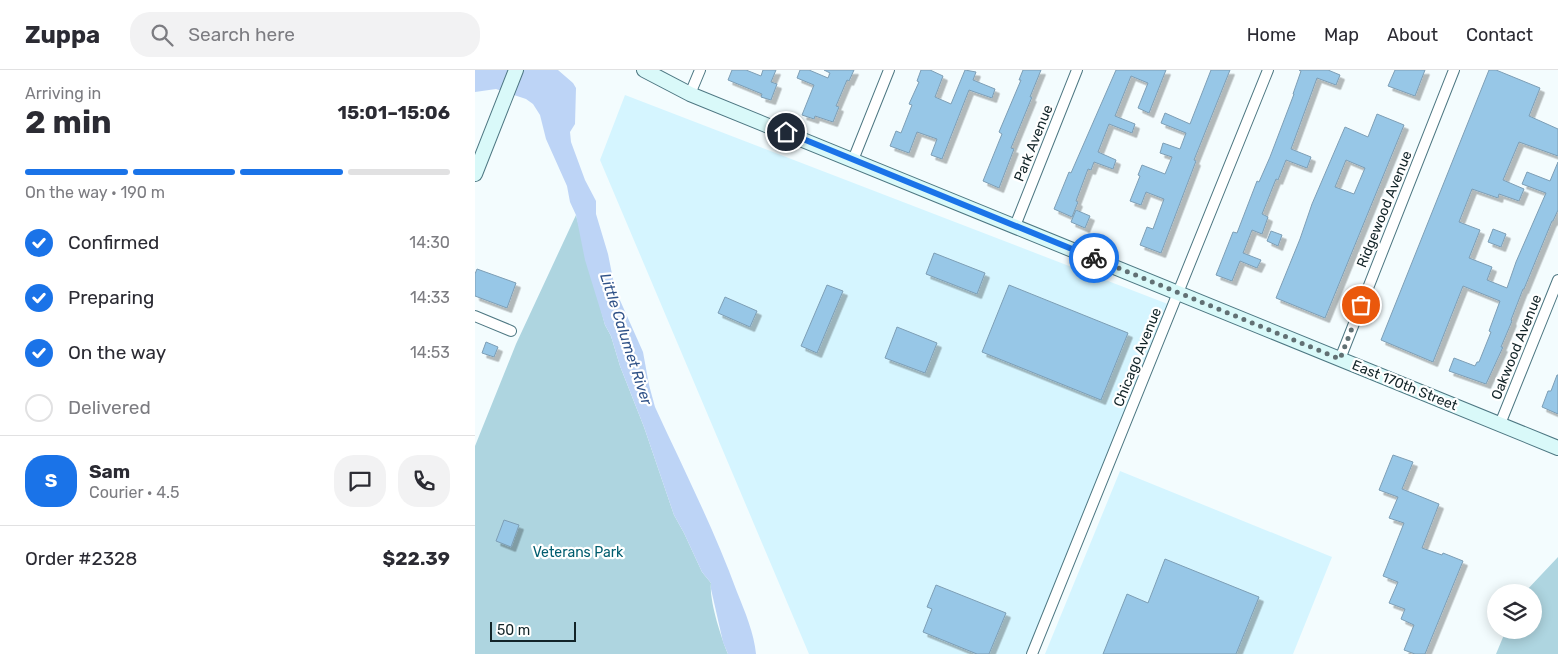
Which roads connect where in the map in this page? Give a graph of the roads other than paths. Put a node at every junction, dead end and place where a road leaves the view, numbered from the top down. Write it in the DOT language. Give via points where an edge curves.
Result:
graph roads {
  1 [pos="516,70"];
  2 [pos="644,70"];
  3 [pos="700,70"];
  4 [pos="889,70"];
  5 [pos="1077,70"];
  6 [pos="1268,70"];
  7 [pos="1454,70"];
  8 [pos="690,94"];
  9 [pos="853,160"];
  10 [pos="475,174"];
  11 [pos="1015,226"];
  12 [pos="1558,280"];
  13 [pos="1178,293"];
  14 [pos="475,316"];
  15 [pos="511,331"];
  16 [pos="1340,359"];
  17 [pos="1500,424"];
  18 [pos="1558,448"];
  19 [pos="1032,654"];
  1 -- 10 [label="street"];
  2 -- 8 [label="street, East 170th Street"];
  3 -- 8 [label="street"];
  4 -- 9 [label="street"];
  5 -- 11 [label="street, Park Avenue"];
  6 -- 13 [label="street, Chicago Avenue"];
  7 -- 16 [label="street, Ridgewood Avenue"];
  8 -- 9 [label="street, East 170th Street"];
  9 -- 11 [label="street, East 170th Street"];
  11 -- 13 [label="street, East 170th Street"];
  12 -- 17 [label="street, Oakwood Avenue"];
  13 -- 16 [label="street, East 170th Street"];
  13 -- 19 [label="street, Chicago Avenue"];
  14 -- 15 [label="street"];
  16 -- 17 [label="street, East 170th Street"];
  17 -- 18 [label="street, East 170th Street"];
}
